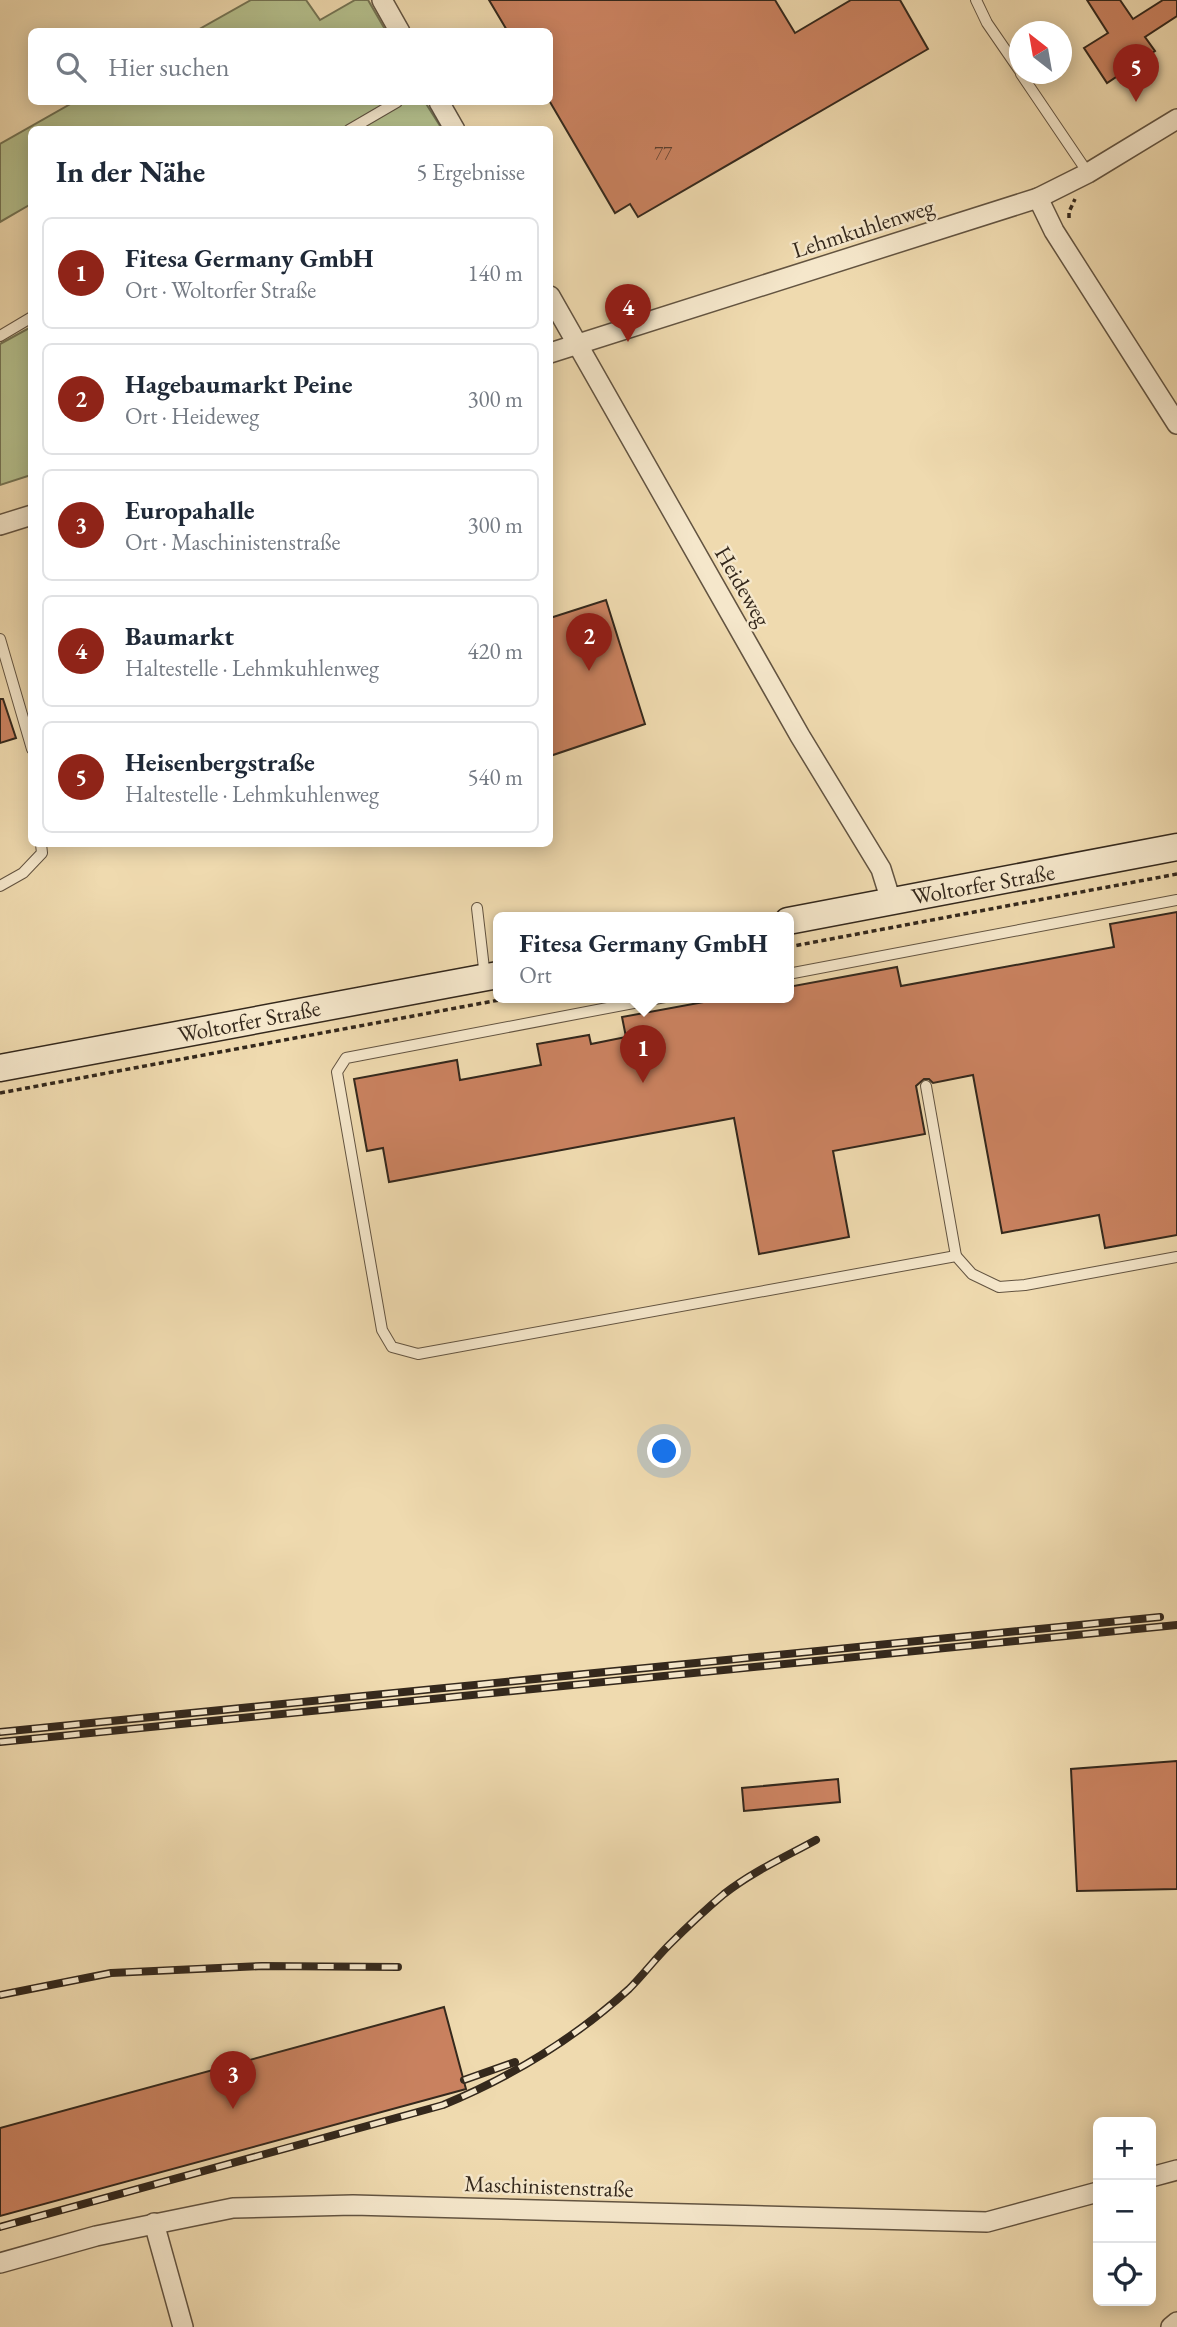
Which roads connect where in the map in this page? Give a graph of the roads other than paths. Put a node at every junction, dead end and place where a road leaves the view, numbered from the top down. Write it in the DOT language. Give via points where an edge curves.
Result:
graph roads {
  1 [pos="382,0"];
  2 [pos="976,0"];
  3 [pos="398,28"];
  4 [pos="1009,56"];
  5 [pos="1028,84"];
  6 [pos="392,105"];
  7 [pos="441,105"];
  8 [pos="1177,119"];
  9 [pos="355,126"];
  10 [pos="453,126"];
  11 [pos="1088,173"];
  12 [pos="1038,198"];
  13 [pos="553,302"];
  14 [pos="28,320"];
  15 [pos="0,337"];
  16 [pos="576,344"];
  17 [pos="553,352"];
  18 [pos="1177,424"];
  19 [pos="28,516"];
  20 [pos="0,525"];
  21 [pos="0,639"];
  22 [pos="28,735"];
  23 [pos="41,847"];
  24 [pos="1177,847"];
  25 [pos="0,886"];
  26 [pos="1177,900"];
  27 [pos="891,901"];
  28 [pos="477,908"];
  29 [pos="794,919"];
  30 [pos="794,973"];
  31 [pos="492,976"];
  32 [pos="634,1003"];
  33 [pos="0,1068"];
  34 [pos="926,1086"];
  35 [pos="956,1256"];
  36 [pos="1177,1257"];
  37 [pos="1177,2170"];
  38 [pos="1156,2176"];
  39 [pos="1093,2193"];
  40 [pos="154,2222"];
  41 [pos="0,2263"];
  42 [pos="1177,2322"];
  43 [pos="183,2327"];
  44 [pos="1171,2327"];
  1 -- 3 [label="street"];
  2 -- 4 [label="lane"];
  5 -- 11 [label="lane"];
  6 -- 9 [label="lane"];
  7 -- 10 [label="street"];
  8 -- 11 [label="street, Lehmkuhlenweg"];
  11 -- 12 [label="street, Lehmkuhlenweg"];
  12 -- 16 [label="street, Lehmkuhlenweg"];
  12 -- 18 [label="street" via="1054,231"];
  13 -- 16 [label="street, Heideweg"];
  14 -- 15 [label="lane"];
  16 -- 17 [label="street, Lehmkuhlenweg"];
  16 -- 27 [label="street, Heideweg" via="881,869"];
  19 -- 20 [label="street"];
  21 -- 22 [label="lane"];
  23 -- 25 [label="lane" via="42,853 23,873"];
  24 -- 27 [label="main road, Woltorfer Straße"];
  26 -- 30 [label="lane"];
  27 -- 29 [label="main road, Woltorfer Straße"];
  28 -- 31 [label="lane"];
  31 -- 33 [label="main road, Woltorfer Straße"];
  32 -- 35 [label="lane" via="346,1058 337,1072 382,1330 392,1347 418,1354"];
  34 -- 35 [label="lane"];
  35 -- 36 [label="lane" via="972,1274 999,1287"];
  37 -- 38 [label="street"];
  39 -- 40 [label="street, Maschinistenstraße" via="987,2222 353,2205 233,2208"];
  40 -- 41 [label="street, Maschinistenstraße"];
  40 -- 43 [label="street"];
  42 -- 44 [label="street"];
}
